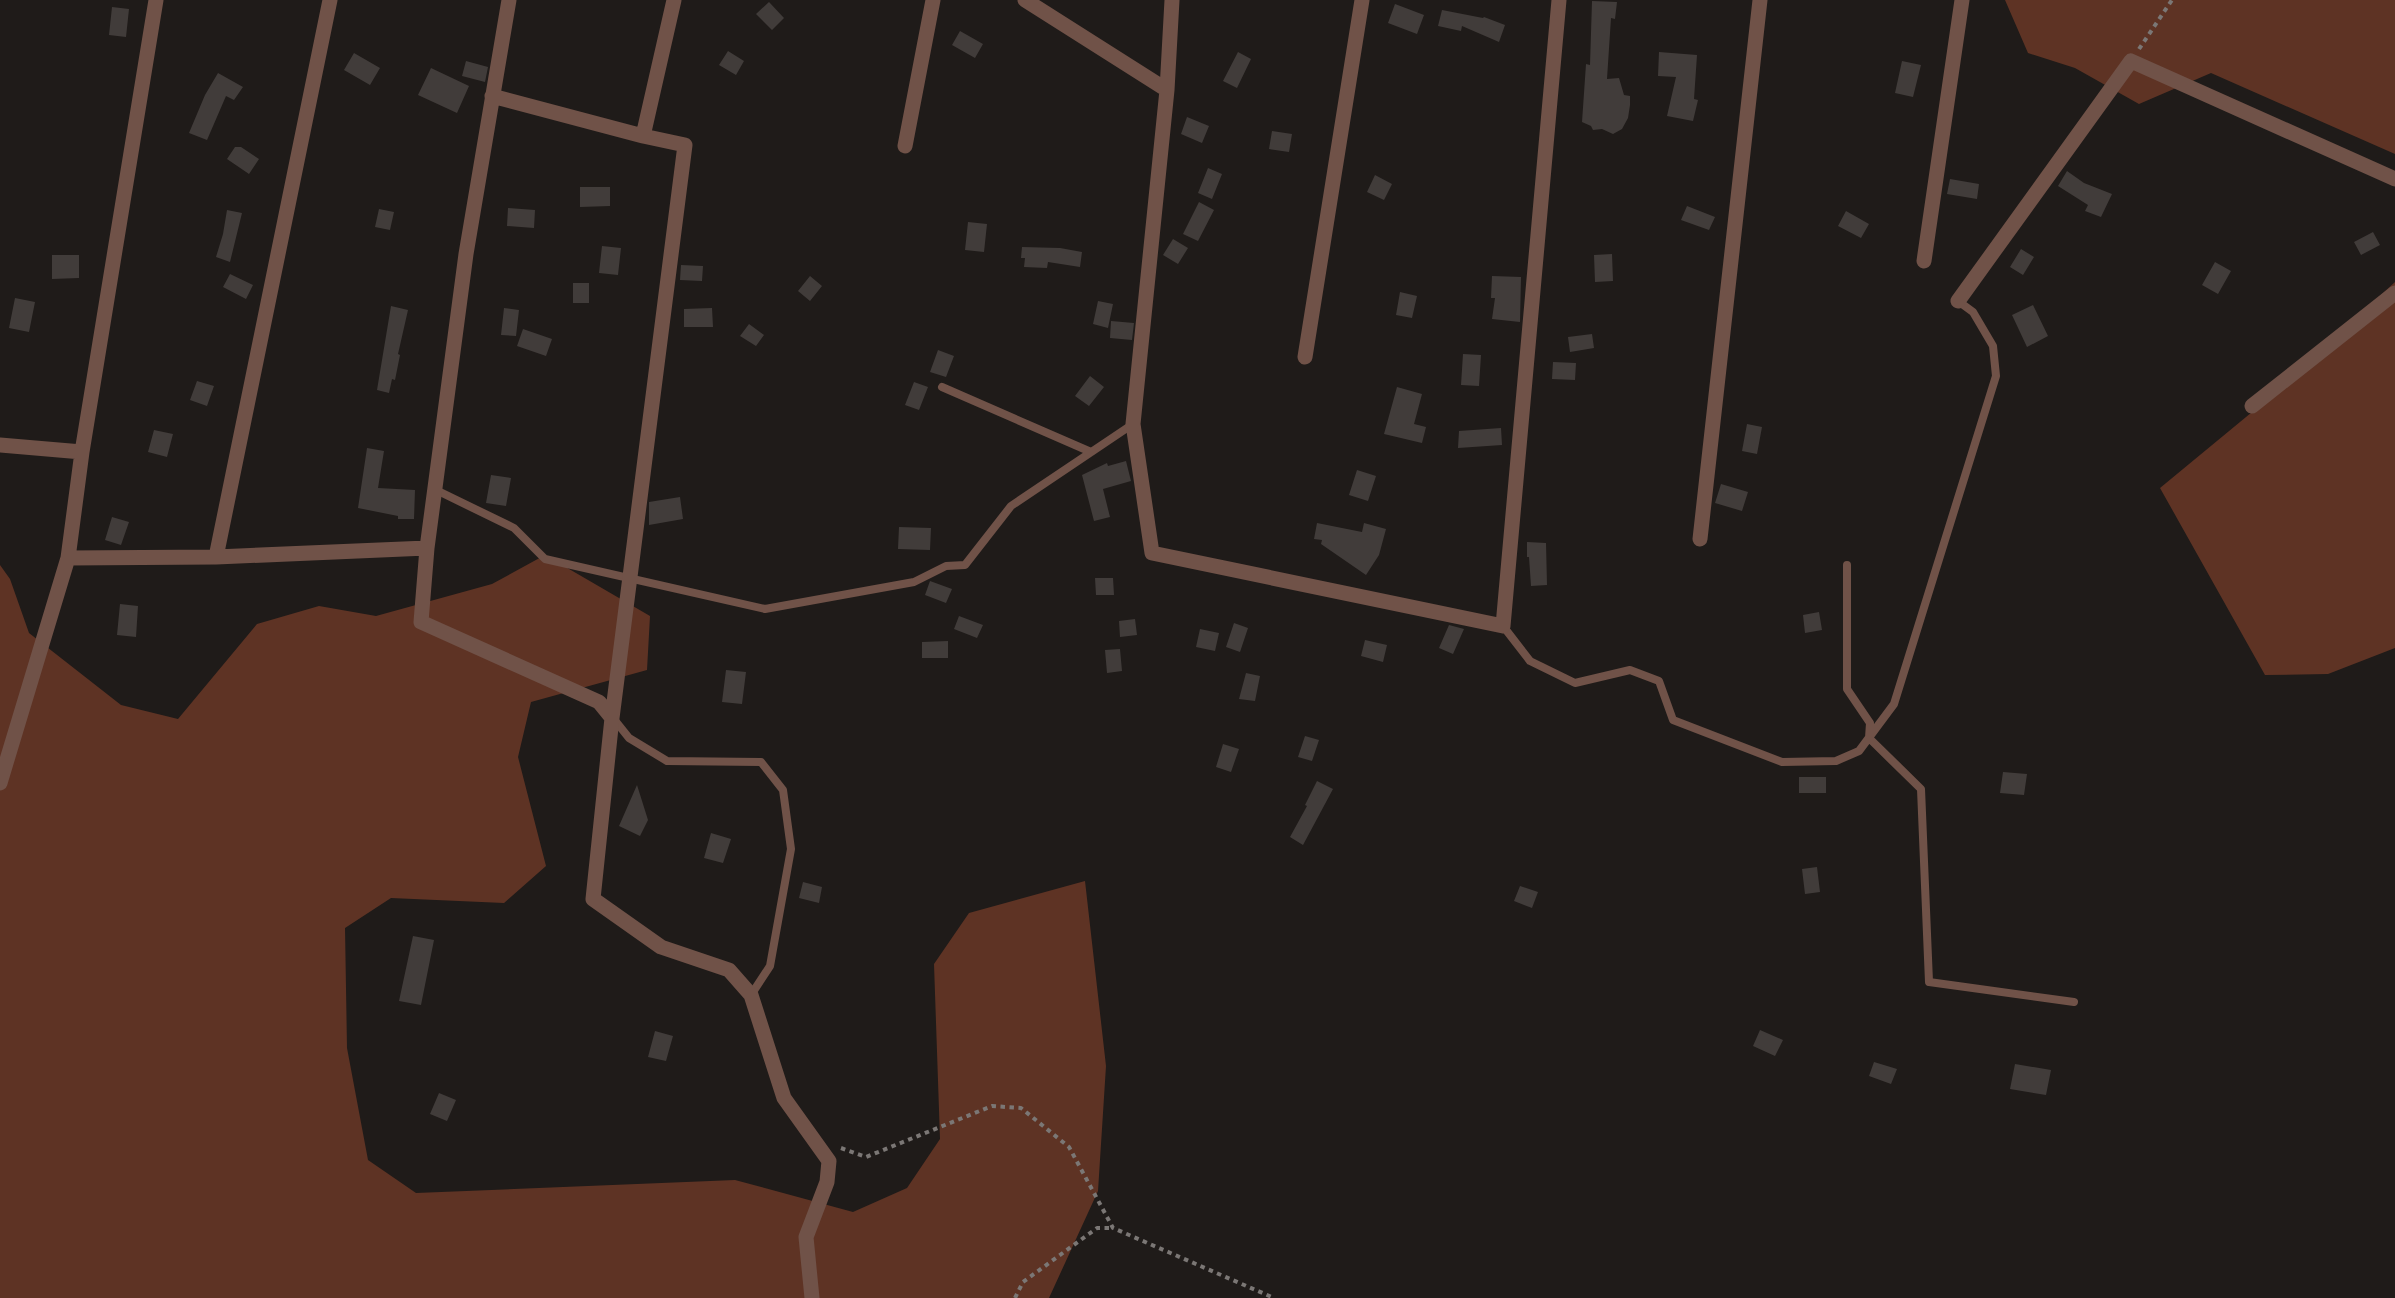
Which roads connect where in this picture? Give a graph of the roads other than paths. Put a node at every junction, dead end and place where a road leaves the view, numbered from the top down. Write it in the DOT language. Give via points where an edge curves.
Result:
graph roads {
  1 [pos="156,0"];
  2 [pos="330,0"];
  3 [pos="509,0"];
  4 [pos="675,0"];
  5 [pos="933,0"];
  6 [pos="1025,0"];
  7 [pos="1172,0"];
  8 [pos="1362,0"];
  9 [pos="1559,0"];
  10 [pos="1760,0"];
  11 [pos="1962,0"];
  12 [pos="1167,90"];
  13 [pos="492,96"];
  14 [pos="643,136"];
  15 [pos="905,146"];
  16 [pos="2395,179"];
  17 [pos="1924,261"];
  18 [pos="2395,293"];
  19 [pos="1958,301"];
  20 [pos="1305,357"];
  21 [pos="942,387"];
  22 [pos="2252,406"];
  23 [pos="1133,424"];
  24 [pos="0,445"];
  25 [pos="82,452"];
  26 [pos="1091,452"];
  27 [pos="434,489"];
  28 [pos="1700,539"];
  29 [pos="427,548"];
  30 [pos="216,557"];
  31 [pos="68,558"];
  32 [pos="1847,565"];
  33 [pos="631,578"];
  34 [pos="1503,626"];
  35 [pos="612,718"];
  36 [pos="1869,738"];
  37 [pos="0,783"];
  38 [pos="751,995"];
  39 [pos="2074,1002"];
  40 [pos="812,1298"];
  1 -- 25 [label="street"];
  2 -- 30 [label="street"];
  3 -- 13 [label="street"];
  4 -- 14 [label="street"];
  5 -- 15 [label="street"];
  6 -- 12 [label="street"];
  7 -- 12 [label="street"];
  8 -- 20 [label="street"];
  9 -- 34 [label="street"];
  10 -- 28 [label="street"];
  11 -- 17 [label="street"];
  12 -- 23 [label="street"];
  13 -- 14 [label="street"];
  13 -- 27 [label="street"];
  14 -- 33 [label="street" via="685,145"];
  16 -- 19 [label="street" via="2132,61"];
  18 -- 22 [label="street"];
  19 -- 36 [label="lane" via="1973,312 1993,346 1996,376 1894,704"];
  21 -- 26 [label="lane"];
  23 -- 26 [label="lane"];
  23 -- 34 [label="street" via="1152,554"];
  24 -- 25 [label="street"];
  25 -- 31 [label="street"];
  26 -- 33 [label="lane" via="1011,506 965,565 946,566 914,582 765,609"];
  27 -- 29 [label="street"];
  27 -- 33 [label="lane" via="514,528 545,559"];
  29 -- 30 [label="street"];
  29 -- 35 [label="street" via="421,622 599,702"];
  30 -- 31 [label="street"];
  31 -- 37 [label="street"];
  32 -- 36 [label="lane" via="1847,689 1870,723"];
  33 -- 35 [label="street"];
  34 -- 36 [label="lane" via="1530,661 1575,682 1630,670 1659,681 1673,720 1782,762 1836,761 1859,751"];
  35 -- 38 [label="street" via="593,899 661,947 729,970"];
  35 -- 38 [label="lane" via="629,738 667,761 760,762 783,790 791,849 770,966"];
  36 -- 39 [label="lane" via="1921,789 1929,982"];
  38 -- 40 [label="street" via="784,1098 829,1161 827,1182 806,1237"];
}
